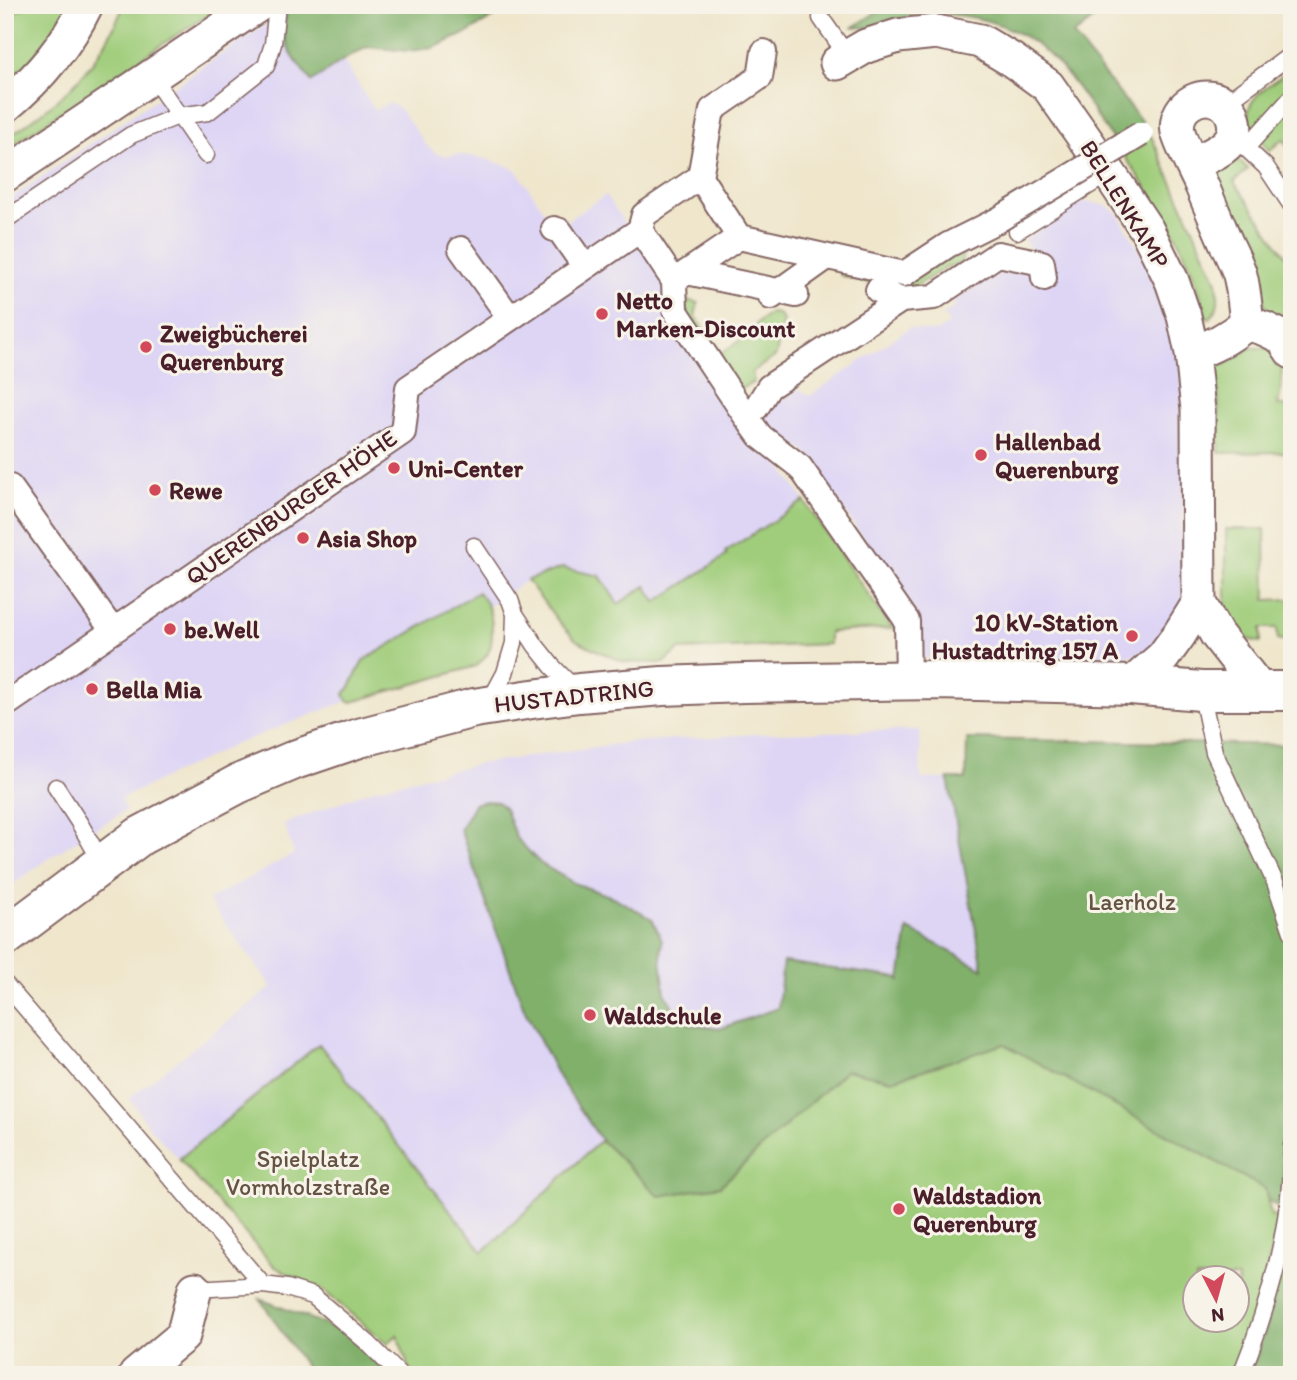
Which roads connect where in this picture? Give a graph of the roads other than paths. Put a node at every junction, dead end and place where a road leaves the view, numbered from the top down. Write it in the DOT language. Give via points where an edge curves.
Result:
graph roads {
  1 [pos="86,5"];
  2 [pos="258,5"];
  3 [pos="276,5"];
  4 [pos="821,18"];
  5 [pos="764,52"];
  6 [pos="1292,54"];
  7 [pos="842,60"];
  8 [pos="152,76"];
  9 [pos="1292,97"];
  10 [pos="1224,104"];
  11 [pos="5,106"];
  12 [pos="178,116"];
  13 [pos="1145,132"];
  14 [pos="1239,142"];
  15 [pos="206,155"];
  16 [pos="1192,164"];
  17 [pos="1110,173"];
  18 [pos="5,175"];
  19 [pos="700,177"];
  20 [pos="1292,206"];
  21 [pos="5,219"];
  22 [pos="999,226"];
  23 [pos="554,229"];
  24 [pos="640,230"];
  25 [pos="739,237"];
  26 [pos="461,249"];
  27 [pos="998,254"];
  28 [pos="585,267"];
  29 [pos="680,276"];
  30 [pos="1044,278"];
  31 [pos="795,286"];
  32 [pos="878,290"];
  33 [pos="901,300"];
  34 [pos="510,318"];
  35 [pos="1247,323"];
  36 [pos="1292,352"];
  37 [pos="1192,353"];
  38 [pos="746,415"];
  39 [pos="10,487"];
  40 [pos="474,545"];
  41 [pos="1199,603"];
  42 [pos="515,614"];
  43 [pos="113,631"];
  44 [pos="908,680"];
  45 [pos="1131,685"];
  46 [pos="1201,691"];
  47 [pos="1277,691"];
  48 [pos="579,693"];
  49 [pos="5,705"];
  50 [pos="488,706"];
  51 [pos="56,787"];
  52 [pos="102,863"];
  53 [pos="1292,932"];
  54 [pos="5,937"];
  55 [pos="5,984"];
  56 [pos="1292,1145"];
  57 [pos="263,1285"];
  58 [pos="195,1289"];
  59 [pos="136,1375"];
  60 [pos="400,1375"];
  61 [pos="1241,1375"];
  1 -- 11 [label="street" via="58,53"];
  2 -- 8 [label="street"];
  3 -- 12 [label="lane" via="267,66 208,113"];
  4 -- 7 [label="lane"];
  5 -- 19 [label="street" via="761,77 712,110"];
  6 -- 10 [label="lane"];
  7 -- 17 [label="street, BELLENKAMP" via="898,36 936,32 980,41 1048,86"];
  8 -- 12 [label="lane"];
  8 -- 18 [label="street"];
  9 -- 14 [label="lane"];
  10 -- 14 [label="street" via="1234,119"];
  10 -- 16 [label="street" via="1200,98 1181,113 1178,131"];
  12 -- 15 [label="lane"];
  12 -- 21 [label="lane" via="131,135"];
  13 -- 22 [label="street, bridge"];
  14 -- 16 [label="street" via="1229,142"];
  14 -- 20 [label="lane" via="1266,167"];
  16 -- 35 [label="street" via="1240,274"];
  17 -- 22 [label="lane"];
  17 -- 37 [label="street, BELLENKAMP" via="1147,230 1172,281"];
  19 -- 24 [label="street, QUERENBURGER HÖHE" via="644,215"];
  19 -- 25 [label="street"];
  22 -- 27 [label="street"];
  22 -- 31 [label="street" via="948,245 904,274"];
  23 -- 28 [label="street" via="560,230"];
  24 -- 28 [label="street, QUERENBURGER HÖHE"];
  24 -- 29 [label="street"];
  25 -- 29 [label="street"];
  25 -- 31 [label="street"];
  26 -- 34 [label="street"];
  27 -- 30 [label="street" via="1042,263"];
  27 -- 33 [label="street" via="934,297"];
  28 -- 34 [label="street, QUERENBURGER HÖHE"];
  29 -- 31 [label="street"];
  29 -- 38 [label="street" via="675,310"];
  32 -- 33 [label="street"];
  33 -- 38 [label="street" via="840,328 799,355"];
  34 -- 43 [label="street, QUERENBURGER HÖHE" via="408,388 403,432"];
  35 -- 36 [label="street" via="1282,337"];
  35 -- 37 [label="street" via="1232,336"];
  37 -- 41 [label="street, BELLENKAMP" via="1198,410"];
  38 -- 44 [label="street" via="760,436 800,467 907,621"];
  39 -- 43 [label="street"];
  40 -- 42 [label="lane"];
  41 -- 45 [label="street" via="1163,657"];
  41 -- 47 [label="street, BELLENKAMP" via="1217,635"];
  42 -- 48 [label="lane" via="552,666"];
  42 -- 50 [label="lane" via="505,673"];
  43 -- 49 [label="street, QUERENBURGER HÖHE"];
  44 -- 45 [label="street, HUSTADTRING"];
  44 -- 48 [label="street, HUSTADTRING" via="662,686"];
  45 -- 46 [label="street, HUSTADTRING"];
  46 -- 47 [label="street, HUSTADTRING"];
  46 -- 53 [label="lane" via="1214,752 1275,882"];
  48 -- 50 [label="street, HUSTADTRING"];
  50 -- 52 [label="street, HUSTADTRING" via="359,738 298,759 194,807"];
  51 -- 52 [label="lane"];
  52 -- 54 [label="street, HUSTADTRING"];
  55 -- 57 [label="lane"];
  56 -- 61 [label="lane" via="1283,1239"];
  57 -- 58 [label="lane"];
  57 -- 60 [label="lane" via="313,1296"];
  58 -- 59 [label="street" via="183,1336"];
}
